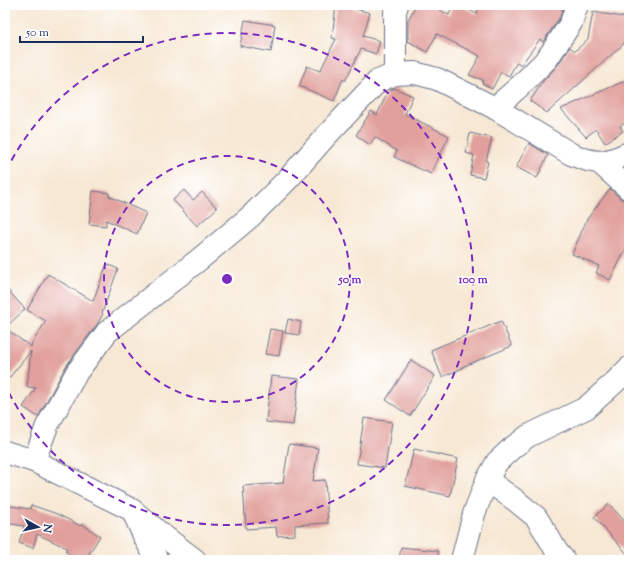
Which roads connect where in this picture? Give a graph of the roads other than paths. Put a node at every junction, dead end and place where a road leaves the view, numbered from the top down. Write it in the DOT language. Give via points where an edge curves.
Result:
graph roads {
  1 [pos="397,5"];
  2 [pos="577,5"];
  3 [pos="395,74"];
  4 [pos="495,108"];
  5 [pos="629,153"];
  6 [pos="599,162"];
  7 [pos="629,189"];
  8 [pos="629,368"];
  9 [pos="5,452"];
  10 [pos="34,461"];
  11 [pos="487,480"];
  12 [pos="132,510"];
  13 [pos="157,560"];
  14 [pos="195,560"];
  15 [pos="462,560"];
  16 [pos="564,560"];
  1 -- 3 [label="street"];
  2 -- 4 [label="street" via="571,23 547,59"];
  3 -- 4 [label="street" via="415,73 437,79"];
  3 -- 10 [label="street" via="378,81 251,216 107,332 77,372 47,426"];
  4 -- 6 [label="street" via="571,154"];
  5 -- 6 [label="street" via="616,159"];
  6 -- 7 [label="street"];
  8 -- 11 [label="street" via="586,408 528,436 512,448 497,462"];
  9 -- 10 [label="street"];
  10 -- 12 [label="street"];
  11 -- 15 [label="street" via="474,514"];
  11 -- 16 [label="street" via="536,517"];
  12 -- 13 [label="street"];
  12 -- 14 [label="street"];
}
